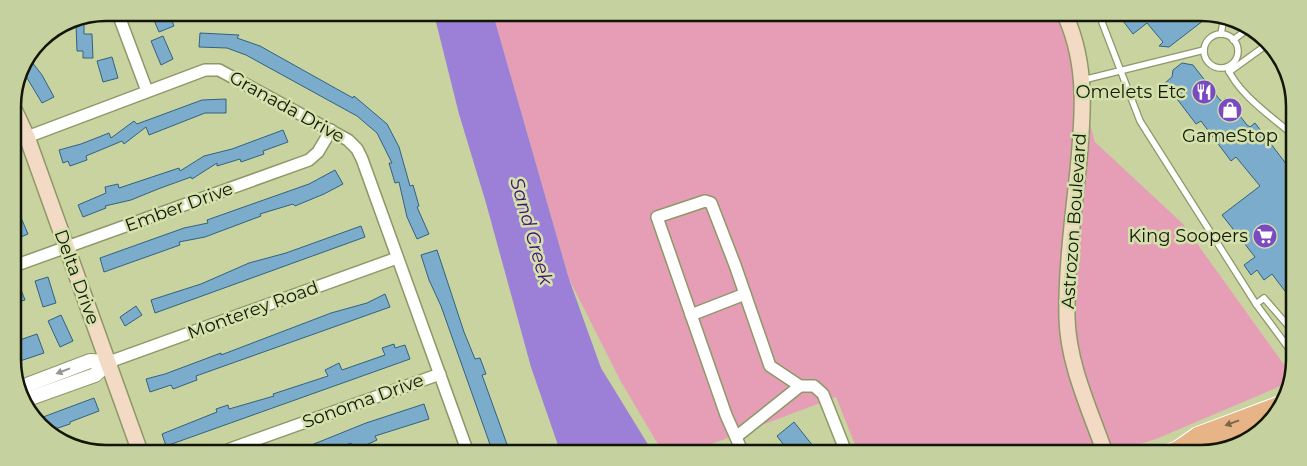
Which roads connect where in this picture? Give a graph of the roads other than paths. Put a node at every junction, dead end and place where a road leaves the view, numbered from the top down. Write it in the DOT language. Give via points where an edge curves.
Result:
graph roads {
  1 [pos="121,21"];
  2 [pos="1067,21"];
  3 [pos="1102,21"];
  4 [pos="1223,24"];
  5 [pos="1243,32"];
  6 [pos="1221,34"];
  7 [pos="1233,40"];
  8 [pos="1262,48"];
  9 [pos="1204,50"];
  10 [pos="1120,70"];
  11 [pos="1228,70"];
  12 [pos="1083,80"];
  13 [pos="147,91"];
  14 [pos="21,124"];
  15 [pos="1286,129"];
  16 [pos="331,130"];
  17 [pos="27,137"];
  18 [pos="66,248"];
  19 [pos="397,258"];
  20 [pos="21,264"];
  21 [pos="745,294"];
  22 [pos="1256,304"];
  23 [pos="691,315"];
  24 [pos="1286,323"];
  25 [pos="1286,345"];
  26 [pos="109,362"];
  27 [pos="440,374"];
  28 [pos="26,386"];
  29 [pos="800,386"];
  30 [pos="30,398"];
  31 [pos="1270,409"];
  32 [pos="736,437"];
  33 [pos="138,445"];
  34 [pos="241,445"];
  35 [pos="466,445"];
  36 [pos="739,445"];
  37 [pos="843,445"];
  38 [pos="1102,445"];
  39 [pos="1184,445"];
  1 -- 13 [label="street"];
  2 -- 12 [label="main road, Astrozon Boulevard" via="1079,53"];
  3 -- 10 [label="lane"];
  4 -- 6 [label="lane"];
  5 -- 7 [label="lane"];
  6 -- 7 [label="lane"];
  6 -- 9 [label="lane" via="1210,38"];
  7 -- 11 [label="lane" via="1238,50 1237,57"];
  8 -- 11 [label="lane"];
  9 -- 10 [label="lane"];
  9 -- 11 [label="lane" via="1209,63"];
  10 -- 12 [label="lane"];
  10 -- 22 [label="lane" via="1140,121"];
  11 -- 15 [label="lane" via="1248,95"];
  12 -- 38 [label="main road, Astrozon Boulevard" via="1082,129 1067,280 1067,320 1075,366"];
  13 -- 16 [label="street, Granada Drive" via="205,70 219,70"];
  13 -- 17 [label="street, Granada Drive"];
  14 -- 17 [label="main road, Delta Drive"];
  16 -- 18 [label="street, Ember Drive" via="318,152 309,160"];
  16 -- 19 [label="street, Granada Drive" via="357,149"];
  17 -- 18 [label="main road, Delta Drive"];
  18 -- 20 [label="street, Ember Drive"];
  18 -- 26 [label="main road, Delta Drive"];
  19 -- 26 [label="street, Monterey Road"];
  19 -- 27 [label="street, Granada Drive"];
  21 -- 23 [label="street"];
  21 -- 23 [label="street" via="711,203 705,201 657,217"];
  21 -- 29 [label="street" via="770,366"];
  22 -- 24 [label="lane" via="1264,298"];
  22 -- 25 [label="lane"];
  23 -- 32 [label="street"];
  26 -- 28 [label="street, Monterey Road, one-way" via="90,361"];
  26 -- 30 [label="street, Monterey Road" via="95,375"];
  26 -- 33 [label="main road, Delta Drive"];
  27 -- 34 [label="street, Sonoma Drive"];
  27 -- 35 [label="street, Granada Drive"];
  29 -- 32 [label="street"];
  29 -- 37 [label="street" via="814,386 823,394"];
  31 -- 39 [label="main road, one-way" via="1198,436"];
  32 -- 36 [label="street"];
}
